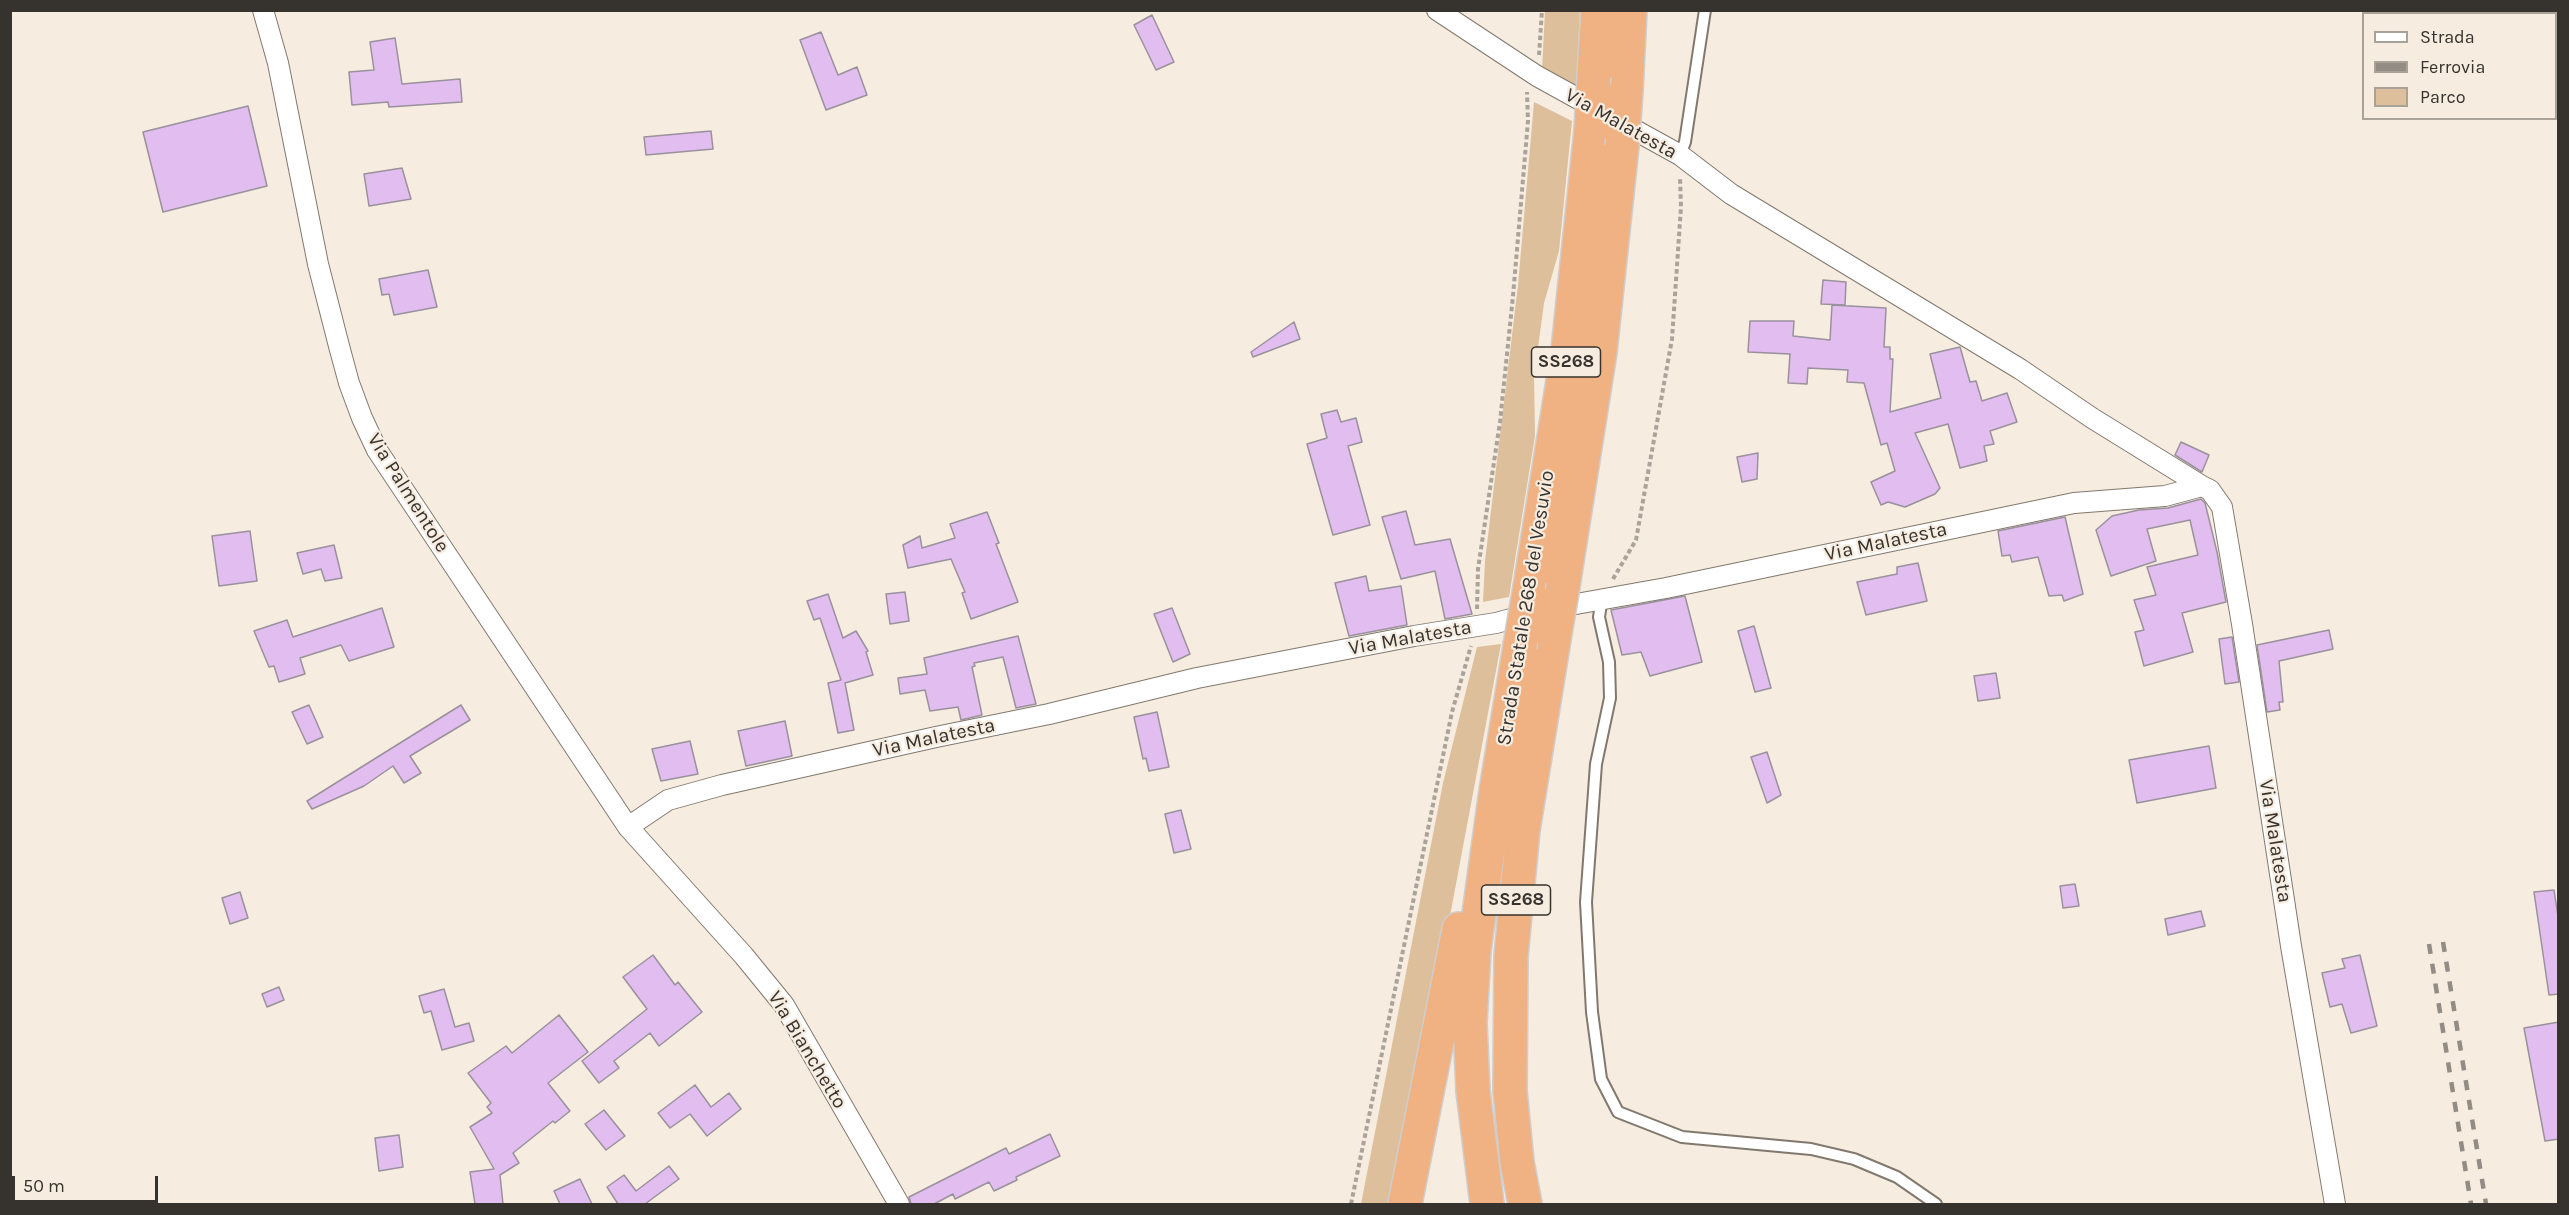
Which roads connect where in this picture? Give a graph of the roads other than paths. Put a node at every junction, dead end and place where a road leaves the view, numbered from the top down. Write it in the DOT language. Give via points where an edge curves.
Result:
graph roads {
  1 [pos="264,10"];
  2 [pos="1437,10"];
  3 [pos="1598,10"];
  4 [pos="1630,10"];
  5 [pos="1705,10"];
  6 [pos="1680,155"];
  7 [pos="2202,486"];
  8 [pos="1602,598"];
  9 [pos="1496,791"];
  10 [pos="628,826"];
  11 [pos="1517,1162"];
  12 [pos="899,1204"];
  13 [pos="1406,1204"];
  14 [pos="1487,1204"];
  15 [pos="1525,1204"];
  16 [pos="1532,1204"];
  17 [pos="1936,1204"];
  18 [pos="2335,1204"];
  1 -- 10 [label="street, Via Palmentole" via="318,264 362,418 396,481"];
  2 -- 6 [label="street, Via Malatesta" via="1537,76"];
  3 -- 9 [label="highway, Strada Statale 268 del Vesuvio / SS268, bridge" via="1591,130 1569,340"];
  4 -- 11 [label="highway, Strada Statale 268 del Vesuvio / SS268, bridge" via="1622,146 1600,352 1524,830 1511,956 1510,1091"];
  5 -- 6 [label="lane"];
  6 -- 7 [label="street, Via Malatesta" via="1731,194 2020,369"];
  7 -- 8 [label="street, Via Malatesta" via="2165,496 2074,503"];
  7 -- 18 [label="street, Via Malatesta" via="2210,490 2222,507"];
  8 -- 10 [label="street, Via Malatesta" via="1477,626 1197,678 722,784 668,800"];
  8 -- 17 [label="lane" via="1599,617 1609,662 1610,698 1596,764 1586,902 1592,1012 1601,1079 1618,1112 1682,1137 1811,1149 1854,1159 1897,1177"];
  9 -- 13 [label="highway" via="1461,917"];
  9 -- 14 [label="highway, Strada Statale 268 del Vesuvio / SS268" via="1474,950 1470,1023 1473,1091"];
  10 -- 12 [label="street, Via Bianchetto" via="784,1005"];
  11 -- 15 [label="highway, Strada Statale 268 del Vesuvio / SS268"];
  11 -- 16 [label="highway"];
}
